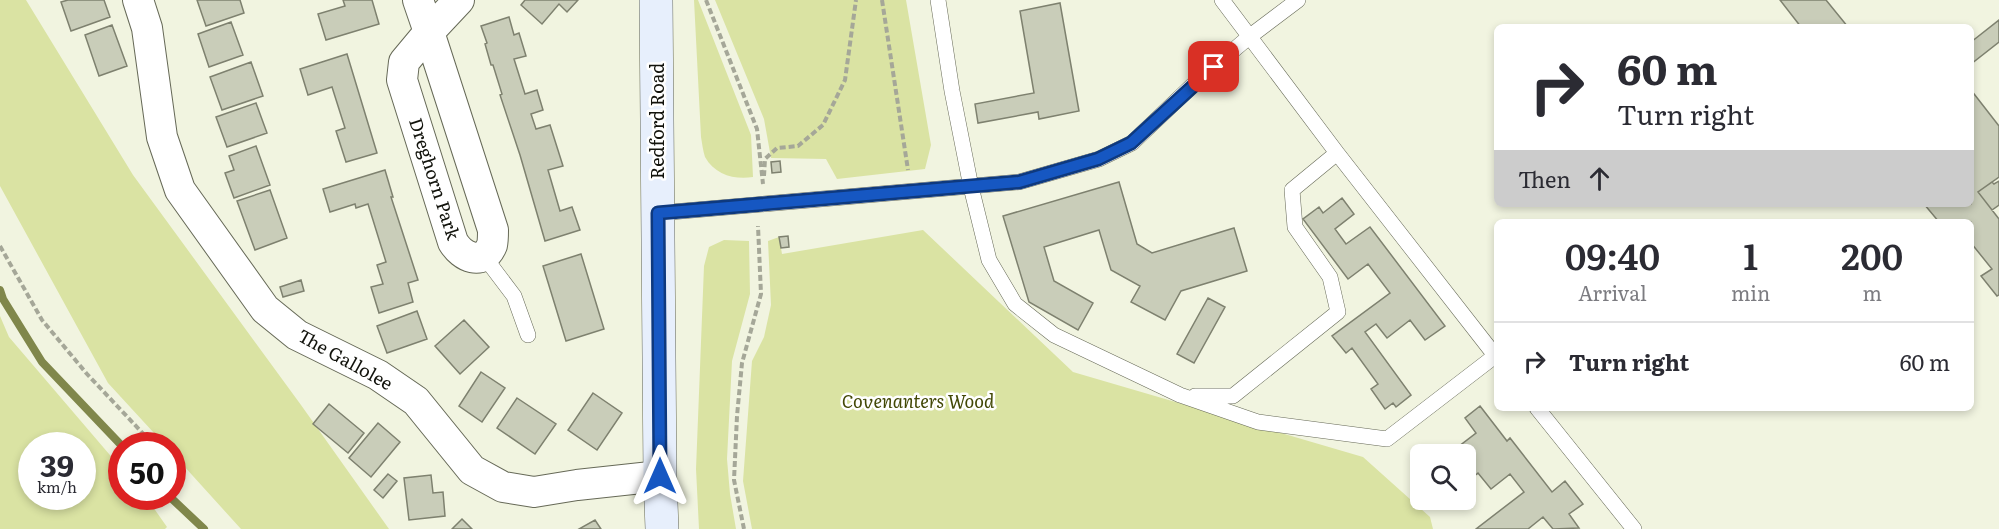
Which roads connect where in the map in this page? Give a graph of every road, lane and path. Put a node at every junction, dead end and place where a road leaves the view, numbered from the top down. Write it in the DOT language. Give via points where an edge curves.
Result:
graph roads {
  1 [pos="138,0"];
  2 [pos="418,0"];
  3 [pos="459,0"];
  4 [pos="656,0"];
  5 [pos="706,0"];
  6 [pos="856,0"];
  7 [pos="882,0"];
  8 [pos="938,0"];
  9 [pos="1222,0"];
  10 [pos="1298,0"];
  11 [pos="429,32"];
  12 [pos="1249,37"];
  13 [pos="1337,153"];
  14 [pos="971,187"];
  15 [pos="911,192"];
  16 [pos="756,204"];
  17 [pos="658,213"];
  18 [pos="0,246"];
  19 [pos="483,255"];
  20 [pos="528,335"];
  21 [pos="1494,354"];
  22 [pos="1494,359"];
  23 [pos="1180,395"];
  24 [pos="1539,411"];
  25 [pos="142,432"];
  26 [pos="660,476"];
  27 [pos="662,529"];
  28 [pos="744,529"];
  29 [pos="1634,529"];
  1 -- 26 [label="street, The Gallolee" via="147,28 162,137 180,190 265,309 297,335 378,375 416,401 472,470 503,487 534,492"];
  2 -- 11 [label="street"];
  3 -- 11 [label="street, Dreghorn Park"];
  4 -- 17 [label="main road, Redford Road"];
  5 -- 6 [label="path" via="757,129 763,189 765,159 777,147 798,146 823,125 844,80"];
  7 -- 15 [label="path"];
  8 -- 14 [label="lane"];
  9 -- 12 [label="lane"];
  10 -- 12 [label="lane"];
  11 -- 19 [label="street" via="493,230 492,244"];
  11 -- 19 [label="street, Dreghorn Park" via="404,62 402,80 453,242 460,253 471,258"];
  12 -- 13 [label="lane"];
  12 -- 14 [label="lane" via="1131,143 1098,159 1019,182"];
  13 -- 21 [label="lane"];
  13 -- 23 [label="lane" via="1292,190 1295,227 1330,277 1338,312 1233,396"];
  14 -- 15 [label="lane"];
  14 -- 23 [label="lane" via="989,260 1015,304 1054,335"];
  15 -- 16 [label="lane"];
  16 -- 17 [label="lane"];
  16 -- 28 [label="path" via="761,294 742,363 734,480"];
  17 -- 26 [label="main road, Redford Road"];
  18 -- 25 [label="path" via="42,321"];
  19 -- 20 [label="lane" via="514,296"];
  22 -- 23 [label="lane" via="1387,439 1258,422"];
  24 -- 29 [label="lane"];
  26 -- 27 [label="main road, Redford Road"];
}
